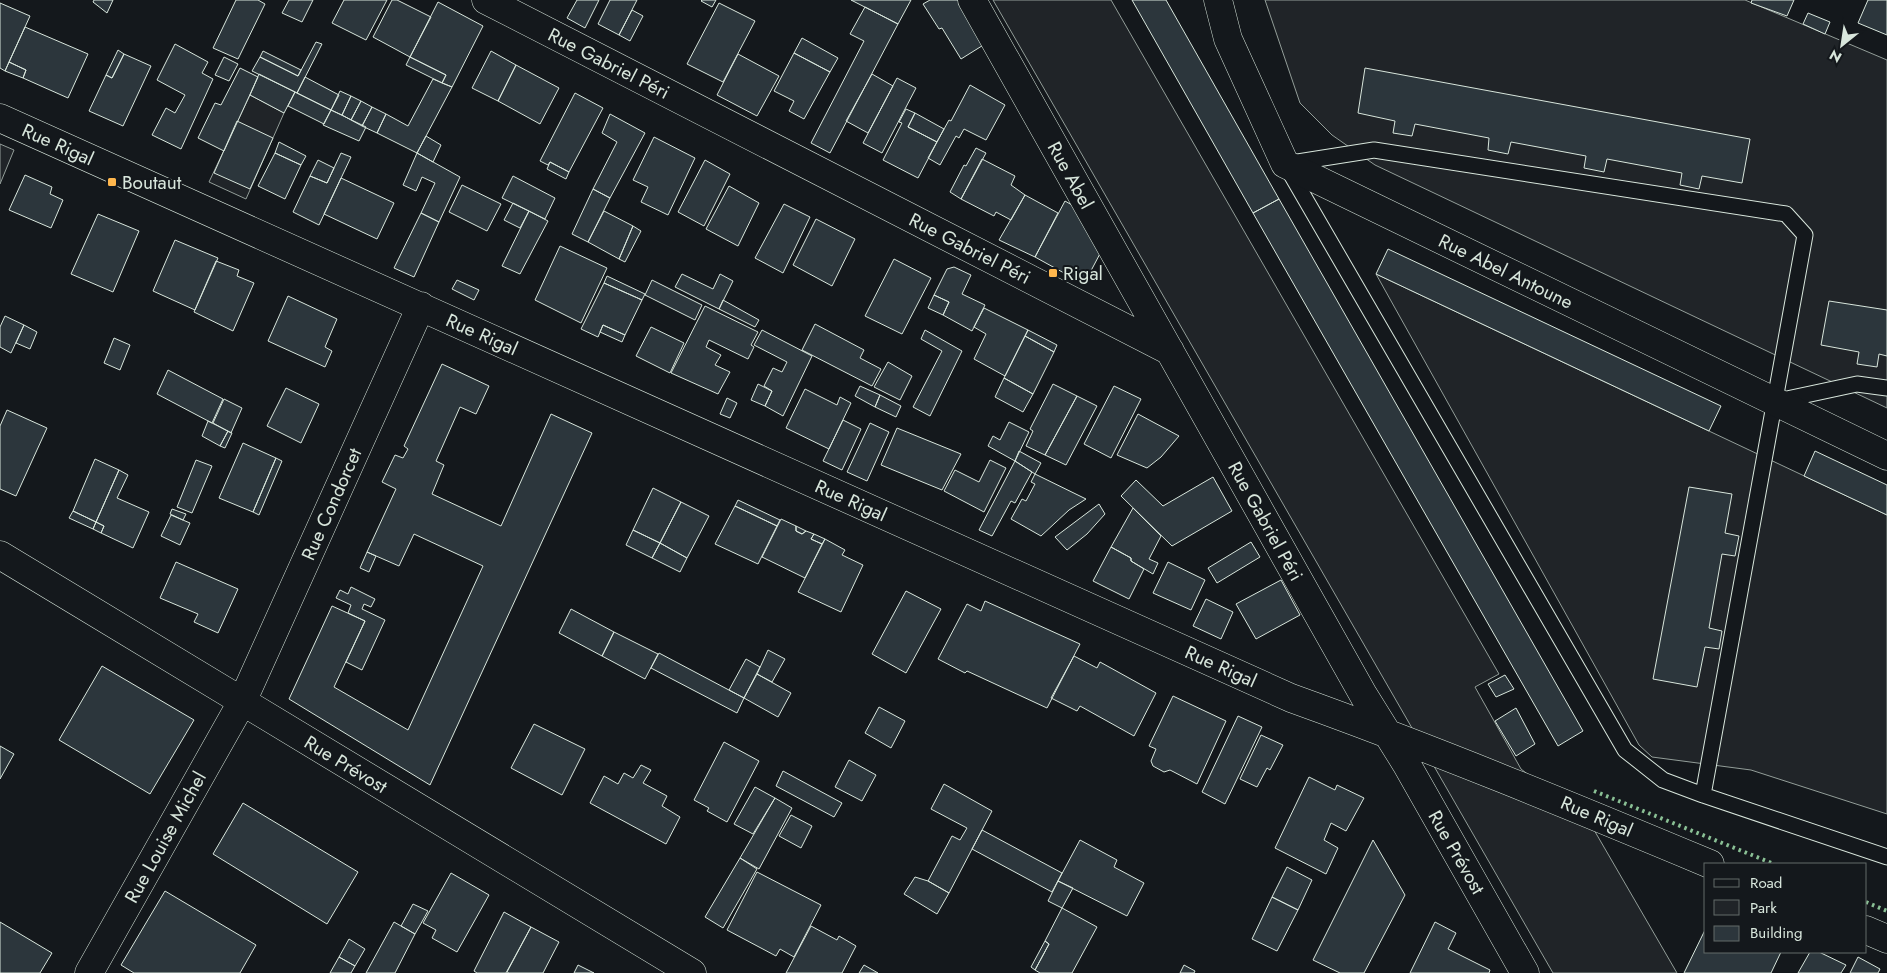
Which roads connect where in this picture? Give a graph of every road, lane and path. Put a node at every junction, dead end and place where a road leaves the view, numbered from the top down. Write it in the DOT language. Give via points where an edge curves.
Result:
graph roads {
  1 [pos="486,0"];
  2 [pos="972,0"];
  3 [pos="1218,0"];
  4 [pos="0,118"];
  5 [pos="1285,164"];
  6 [pos="421,306"];
  7 [pos="1140,322"];
  8 [pos="1170,351"];
  9 [pos="1887,388"];
  10 [pos="1775,402"];
  11 [pos="1887,456"];
  12 [pos="0,555"];
  13 [pos="242,702"];
  14 [pos="1376,723"];
  15 [pos="1415,756"];
  16 [pos="1703,796"];
  17 [pos="1887,857"];
  18 [pos="1708,863"];
  19 [pos="1867,930"];
  20 [pos="1887,939"];
  21 [pos="89,973"];
  22 [pos="692,973"];
  23 [pos="1526,973"];
  1 -- 7 [label="street, Rue Gabriel Péri"];
  2 -- 7 [label="street, Rue Abel"];
  3 -- 5 [label="street" via="1228,39"];
  4 -- 6 [label="street, Rue Rigal"];
  5 -- 10 [label="street, Rue Abel Antoune"];
  5 -- 10 [label="lane" via="1374,150 1786,214 1805,235"];
  5 -- 16 [label="lane" via="1625,750 1662,780"];
  6 -- 13 [label="street, Rue Condorcet"];
  6 -- 14 [label="street, Rue Rigal" via="1291,698"];
  7 -- 8 [label="street, Rue Abel"];
  8 -- 14 [label="street, Rue Gabriel Péri"];
  9 -- 10 [label="lane" via="1858,384"];
  10 -- 11 [label="street, Rue Abel Antoune"];
  10 -- 16 [label="lane"];
  12 -- 13 [label="street, Rue Prévost"];
  13 -- 21 [label="street, Rue Louise Michel"];
  13 -- 22 [label="street, Rue Prévost"];
  14 -- 15 [label="street, Rue Prévost"];
  15 -- 18 [label="street, Rue Rigal" via="1519,784"];
  15 -- 23 [label="street, Rue Prévost"];
  16 -- 17 [label="lane"];
  19 -- 20 [label="street"];
}
